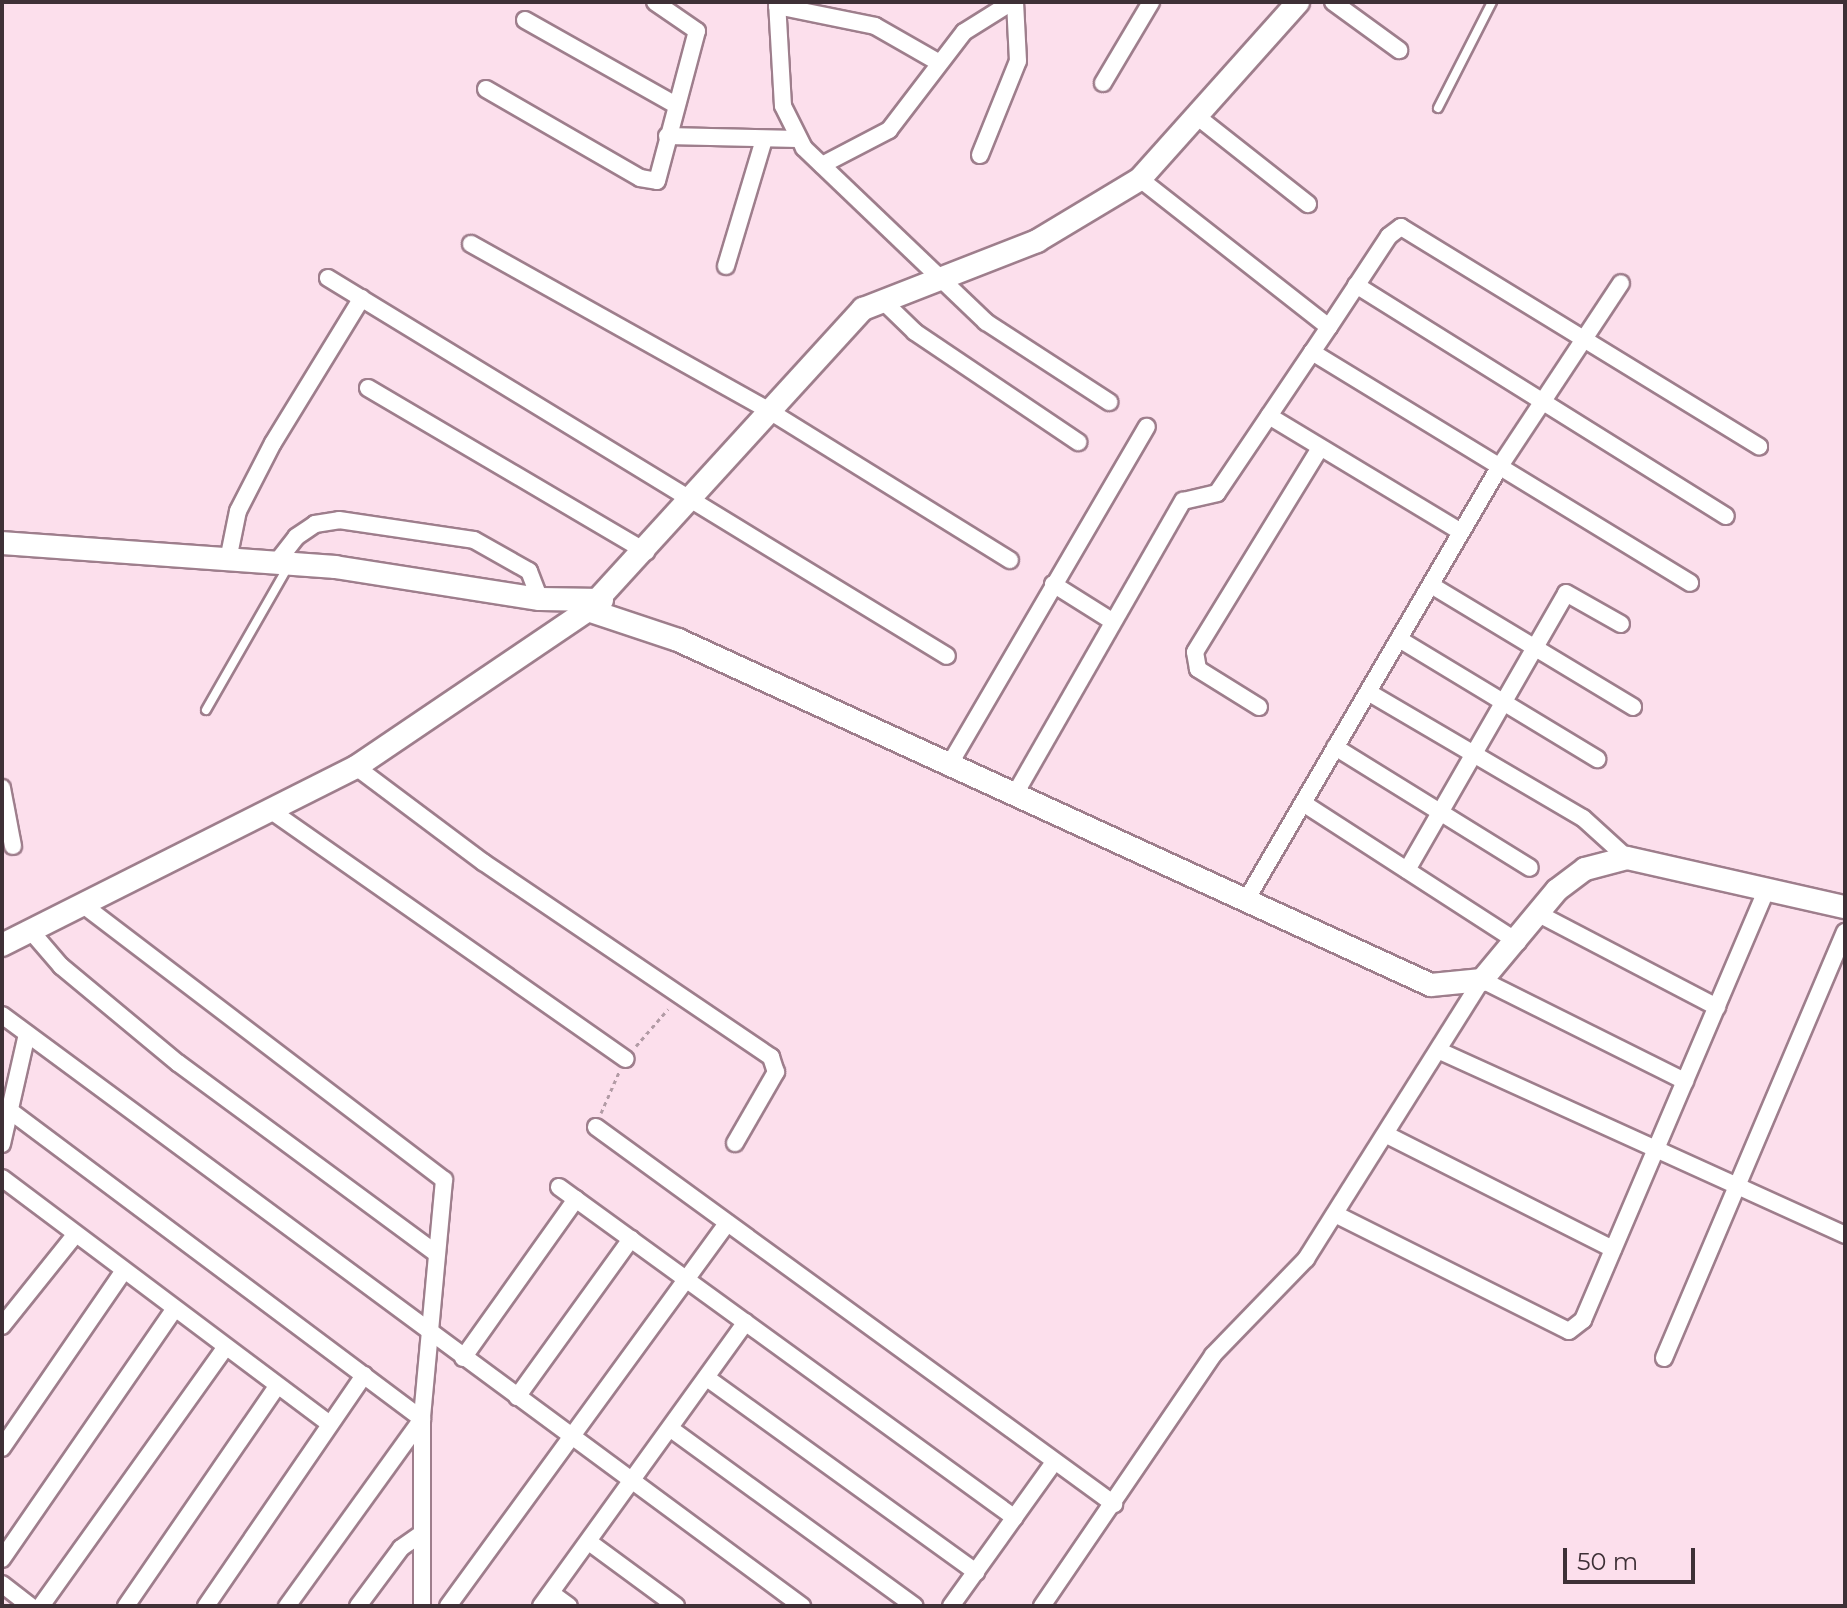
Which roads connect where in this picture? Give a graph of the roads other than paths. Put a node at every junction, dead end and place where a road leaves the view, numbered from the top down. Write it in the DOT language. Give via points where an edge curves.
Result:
graph roads {
  1 [pos="655,2"];
  2 [pos="1014,2"];
  3 [pos="1151,2"];
  4 [pos="1298,2"];
  5 [pos="1333,2"];
  6 [pos="1492,2"];
  7 [pos="777,4"];
  8 [pos="525,20"];
  9 [pos="1399,50"];
  10 [pos="936,61"];
  11 [pos="1103,83"];
  12 [pos="486,89"];
  13 [pos="674,104"];
  14 [pos="1438,108"];
  15 [pos="1199,118"];
  16 [pos="667,136"];
  17 [pos="798,139"];
  18 [pos="763,143"];
  19 [pos="980,155"];
  20 [pos="822,165"];
  21 [pos="1140,179"];
  22 [pos="1308,204"];
  23 [pos="471,244"];
  24 [pos="726,266"];
  25 [pos="938,276"];
  26 [pos="328,278"];
  27 [pos="1621,283"];
  28 [pos="1356,285"];
  29 [pos="362,298"];
  30 [pos="882,300"];
  31 [pos="1329,327"];
  32 [pos="1587,338"];
  33 [pos="1312,352"];
  34 [pos="368,388"];
  35 [pos="1109,402"];
  36 [pos="1541,402"];
  37 [pos="771,412"];
  38 [pos="1269,416"];
  39 [pos="1147,427"];
  40 [pos="1078,442"];
  41 [pos="1759,446"];
  42 [pos="1320,448"];
  43 [pos="1500,466"];
  44 [pos="694,499"];
  45 [pos="1726,516"];
  46 [pos="1461,532"];
  47 [pos="2,543"];
  48 [pos="646,552"];
  49 [pos="228,560"];
  50 [pos="1010,560"];
  51 [pos="283,563"];
  52 [pos="1690,583"];
  53 [pos="1053,584"];
  54 [pos="1431,585"];
  55 [pos="540,599"];
  56 [pos="595,605"];
  57 [pos="1112,621"];
  58 [pos="1621,624"];
  59 [pos="1399,639"];
  60 [pos="1535,649"];
  61 [pos="947,656"];
  62 [pos="1368,692"];
  63 [pos="1504,704"];
  64 [pos="1259,707"];
  65 [pos="1633,707"];
  66 [pos="206,710"];
  67 [pos="1335,747"];
  68 [pos="1476,755"];
  69 [pos="1597,759"];
  70 [pos="356,767"];
  71 [pos="948,767"];
  72 [pos="2,788"];
  73 [pos="1015,794"];
  74 [pos="1303,803"];
  75 [pos="270,810"];
  76 [pos="1441,813"];
  77 [pos="13,846"];
  78 [pos="1627,858"];
  79 [pos="1530,868"];
  80 [pos="1407,870"];
  81 [pos="1767,888"];
  82 [pos="1245,902"];
  83 [pos="82,904"];
  84 [pos="1845,907"];
  85 [pos="1539,914"];
  86 [pos="30,930"];
  87 [pos="1845,932"];
  88 [pos="1518,942"];
  89 [pos="2,945"];
  90 [pos="1482,980"];
  91 [pos="1717,1007"];
  92 [pos="2,1016"];
  93 [pos="27,1034"];
  94 [pos="1442,1052"];
  95 [pos="626,1059"];
  96 [pos="1685,1081"];
  97 [pos="9,1110"];
  98 [pos="596,1127"];
  99 [pos="1389,1136"];
  100 [pos="735,1143"];
  101 [pos="2,1144"];
  102 [pos="1657,1151"];
  103 [pos="2,1178"];
  104 [pos="1738,1184"];
  105 [pos="559,1187"];
  106 [pos="576,1199"];
  107 [pos="1337,1215"];
  108 [pos="727,1223"];
  109 [pos="75,1235"];
  110 [pos="1845,1235"];
  111 [pos="631,1239"];
  112 [pos="1613,1249"];
  113 [pos="434,1252"];
  114 [pos="123,1272"];
  115 [pos="686,1279"];
  116 [pos="174,1310"];
  117 [pos="746,1322"];
  118 [pos="2,1326"];
  119 [pos="426,1331"];
  120 [pos="225,1348"];
  121 [pos="463,1358"];
  122 [pos="1664,1358"];
  123 [pos="364,1375"];
  124 [pos="707,1378"];
  125 [pos="277,1386"];
  126 [pos="517,1397"];
  127 [pos="422,1419"];
  128 [pos="330,1424"];
  129 [pos="671,1429"];
  130 [pos="573,1439"];
  131 [pos="2,1448"];
  132 [pos="1054,1462"];
  133 [pos="633,1482"];
  134 [pos="1114,1504"];
  135 [pos="1015,1518"];
  136 [pos="421,1534"];
  137 [pos="589,1542"];
  138 [pos="2,1559"];
  139 [pos="976,1572"];
  140 [pos="2,1584"];
  141 [pos="546,1599"];
  142 [pos="30,1606"];
  143 [pos="41,1606"];
  144 [pos="126,1606"];
  145 [pos="206,1606"];
  146 [pos="287,1606"];
  147 [pos="358,1606"];
  148 [pos="422,1606"];
  149 [pos="448,1606"];
  150 [pos="569,1606"];
  151 [pos="676,1606"];
  152 [pos="802,1606"];
  153 [pos="915,1606"];
  154 [pos="951,1606"];
  155 [pos="1042,1606"];
  1 -- 13 [label="street" via="697,31"];
  2 -- 10 [label="street" via="964,32"];
  2 -- 19 [label="street" via="1018,61"];
  3 -- 11 [label="street"];
  4 -- 15 [label="main road"];
  5 -- 9 [label="street"];
  6 -- 14 [label="lane"];
  7 -- 10 [label="street" via="875,26"];
  7 -- 17 [label="street" via="783,106"];
  8 -- 13 [label="street"];
  10 -- 20 [label="street" via="889,130"];
  12 -- 16 [label="street" via="647,181 660,177"];
  13 -- 16 [label="street"];
  15 -- 21 [label="main road"];
  15 -- 22 [label="street"];
  16 -- 18 [label="street"];
  17 -- 18 [label="street"];
  17 -- 20 [label="street"];
  18 -- 24 [label="street"];
  20 -- 25 [label="street"];
  21 -- 25 [label="main road" via="1037,241"];
  21 -- 31 [label="street"];
  23 -- 37 [label="street"];
  25 -- 30 [label="main road"];
  25 -- 35 [label="street" via="1008,338"];
  26 -- 29 [label="street"];
  27 -- 32 [label="street"];
  28 -- 31 [label="street"];
  28 -- 32 [label="street" via="1401,227"];
  28 -- 36 [label="street"];
  29 -- 44 [label="street"];
  29 -- 49 [label="street" via="266,456 238,511"];
  30 -- 37 [label="main road" via="863,309"];
  30 -- 40 [label="street" via="915,332"];
  31 -- 33 [label="street"];
  32 -- 36 [label="street"];
  32 -- 41 [label="street"];
  33 -- 38 [label="street"];
  33 -- 43 [label="street"];
  34 -- 48 [label="street"];
  36 -- 43 [label="street"];
  36 -- 45 [label="street"];
  37 -- 44 [label="main road"];
  37 -- 50 [label="street"];
  38 -- 42 [label="street"];
  38 -- 57 [label="street" via="1217,493 1183,501"];
  39 -- 53 [label="street"];
  42 -- 46 [label="street"];
  42 -- 64 [label="street" via="1195,652 1198,669"];
  43 -- 46 [label="street"];
  43 -- 52 [label="street"];
  44 -- 48 [label="main road"];
  44 -- 61 [label="street"];
  46 -- 54 [label="street"];
  47 -- 49 [label="main road"];
  48 -- 56 [label="main road"];
  49 -- 51 [label="main road"];
  51 -- 55 [label="main road"];
  51 -- 55 [label="street" via="315,524 339,520 486,545 529,571"];
  51 -- 66 [label="lane"];
  53 -- 57 [label="street"];
  53 -- 71 [label="street"];
  54 -- 59 [label="street"];
  54 -- 60 [label="street"];
  55 -- 56 [label="main road"];
  56 -- 70 [label="main road"];
  56 -- 71 [label="main road"];
  57 -- 73 [label="street"];
  58 -- 60 [label="street" via="1566,593"];
  59 -- 62 [label="street"];
  59 -- 63 [label="street"];
  60 -- 63 [label="street"];
  60 -- 65 [label="street"];
  62 -- 67 [label="street"];
  62 -- 68 [label="street"];
  63 -- 68 [label="street"];
  63 -- 69 [label="street"];
  67 -- 74 [label="street"];
  67 -- 76 [label="street"];
  68 -- 76 [label="street"];
  68 -- 78 [label="street" via="1583,818"];
  70 -- 75 [label="main road"];
  70 -- 100 [label="street" via="509,880 771,1057 776,1072"];
  71 -- 73 [label="main road"];
  72 -- 77 [label="street"];
  73 -- 82 [label="main road"];
  74 -- 80 [label="street"];
  74 -- 82 [label="street"];
  75 -- 83 [label="main road"];
  75 -- 95 [label="street"];
  76 -- 79 [label="street"];
  76 -- 80 [label="street"];
  78 -- 81 [label="main road"];
  78 -- 85 [label="main road" via="1585,869 1557,890"];
  80 -- 88 [label="street"];
  81 -- 84 [label="main road"];
  81 -- 91 [label="street"];
  82 -- 90 [label="main road" via="1431,985"];
  83 -- 86 [label="main road"];
  83 -- 113 [label="street" via="439,1172 445,1193"];
  85 -- 88 [label="main road"];
  85 -- 91 [label="street"];
  86 -- 89 [label="main road"];
  86 -- 113 [label="street" via="61,966 178,1063"];
  87 -- 104 [label="street"];
  88 -- 90 [label="main road"];
  90 -- 94 [label="street"];
  90 -- 96 [label="street"];
  91 -- 96 [label="street"];
  92 -- 93 [label="street"];
  93 -- 97 [label="street"];
  93 -- 119 [label="street"];
  94 -- 99 [label="street"];
  94 -- 102 [label="street"];
  96 -- 102 [label="street"];
  97 -- 101 [label="street"];
  97 -- 123 [label="street"];
  98 -- 108 [label="street"];
  99 -- 107 [label="street"];
  99 -- 112 [label="street"];
  102 -- 104 [label="street"];
  102 -- 112 [label="street"];
  103 -- 109 [label="street"];
  104 -- 110 [label="street"];
  104 -- 122 [label="street"];
  105 -- 106 [label="street"];
  106 -- 111 [label="street"];
  106 -- 121 [label="street"];
  107 -- 112 [label="street" via="1569,1331 1583,1320"];
  107 -- 134 [label="street" via="1285,1286 1213,1355"];
  108 -- 115 [label="street"];
  108 -- 132 [label="street"];
  109 -- 114 [label="street"];
  109 -- 118 [label="street"];
  111 -- 115 [label="street"];
  111 -- 126 [label="street"];
  113 -- 119 [label="street"];
  114 -- 116 [label="street"];
  114 -- 131 [label="street"];
  115 -- 117 [label="street"];
  115 -- 130 [label="street"];
  116 -- 120 [label="street"];
  116 -- 138 [label="street"];
  117 -- 124 [label="street"];
  117 -- 135 [label="street"];
  119 -- 121 [label="street"];
  119 -- 127 [label="street"];
  120 -- 125 [label="street"];
  120 -- 143 [label="street"];
  121 -- 126 [label="street"];
  123 -- 127 [label="street"];
  123 -- 128 [label="street"];
  124 -- 129 [label="street"];
  124 -- 139 [label="street"];
  125 -- 128 [label="street"];
  125 -- 144 [label="street"];
  126 -- 130 [label="street"];
  127 -- 136 [label="street"];
  127 -- 146 [label="street"];
  128 -- 145 [label="street"];
  129 -- 133 [label="street"];
  129 -- 153 [label="street"];
  130 -- 133 [label="street"];
  130 -- 149 [label="street"];
  132 -- 134 [label="street"];
  132 -- 135 [label="street"];
  133 -- 137 [label="street"];
  133 -- 152 [label="street"];
  134 -- 155 [label="street"];
  135 -- 139 [label="street"];
  136 -- 147 [label="street" via="401,1548"];
  136 -- 148 [label="street"];
  137 -- 141 [label="street"];
  137 -- 151 [label="street"];
  139 -- 154 [label="street"];
  140 -- 142 [label="street"];
  141 -- 150 [label="street"];
}
